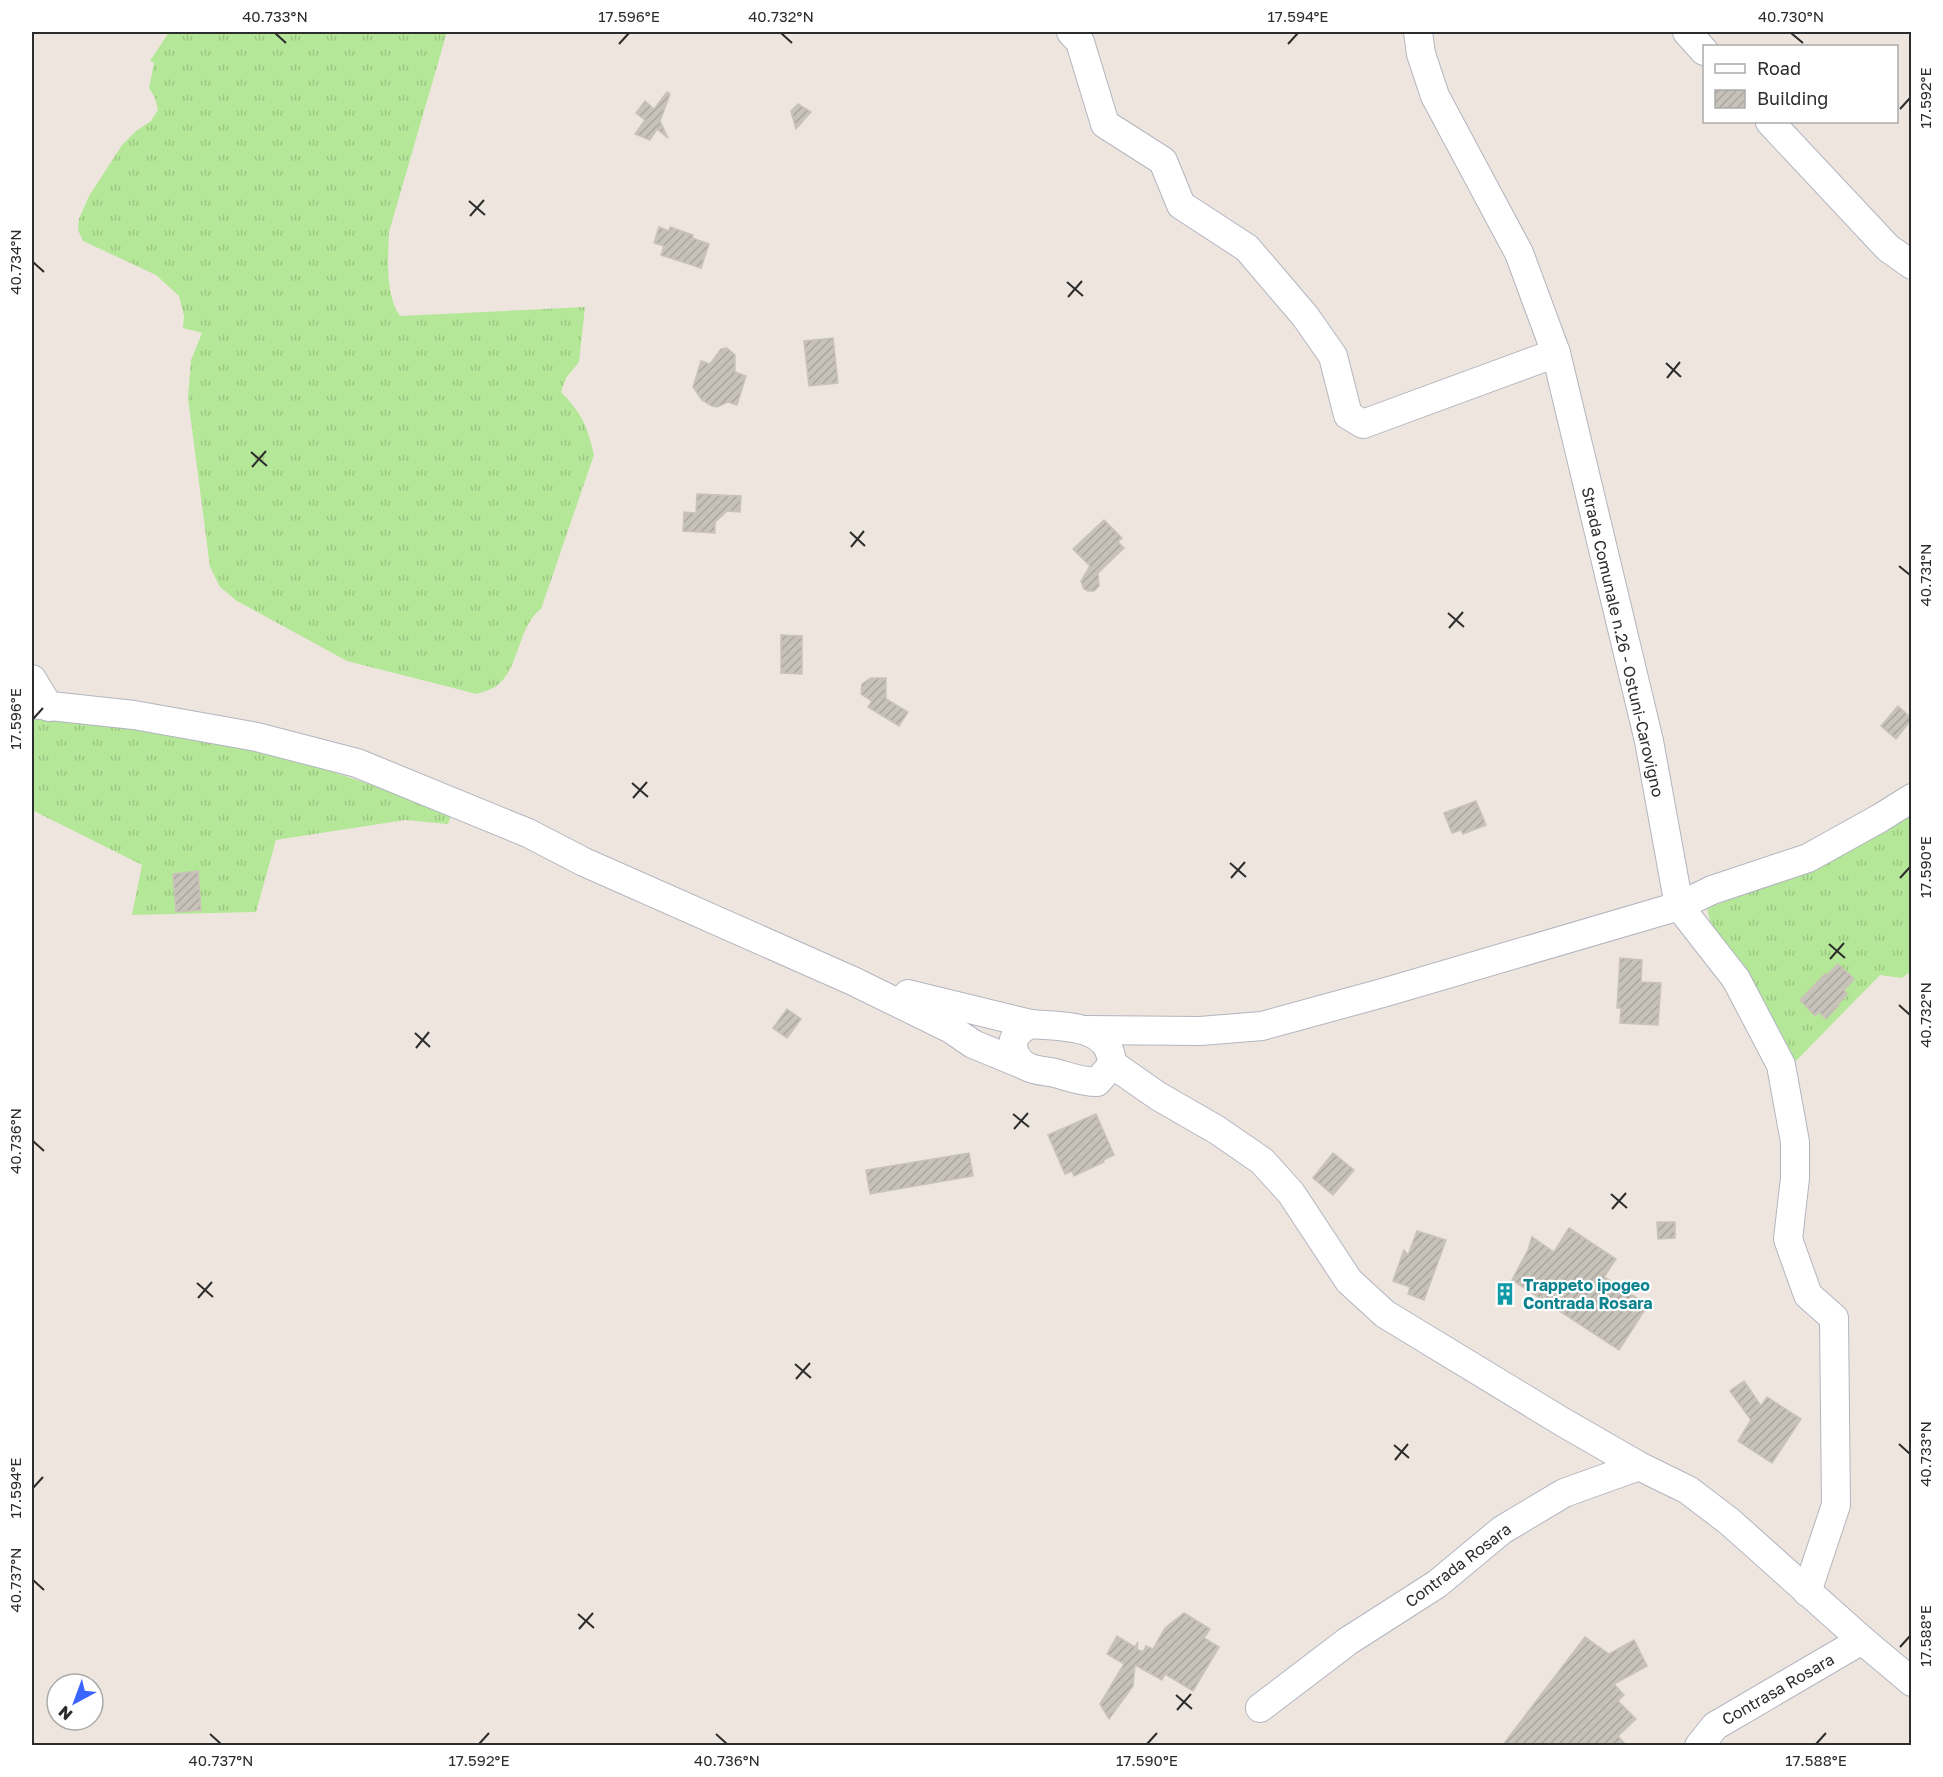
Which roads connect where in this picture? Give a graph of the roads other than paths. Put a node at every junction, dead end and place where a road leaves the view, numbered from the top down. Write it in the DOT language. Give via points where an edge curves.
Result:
graph roads {
  1 [pos="1071,32"];
  2 [pos="1418,32"];
  3 [pos="1687,32"];
  4 [pos="1703,50"];
  5 [pos="1771,123"];
  6 [pos="1911,265"];
  7 [pos="1556,353"];
  8 [pos="32,679"];
  9 [pos="40,706"];
  10 [pos="1911,798"];
  11 [pos="1679,906"];
  12 [pos="853,981"];
  13 [pos="1031,1024"];
  14 [pos="1086,1030"];
  15 [pos="1175,1031"];
  16 [pos="1024,1065"];
  17 [pos="1107,1067"];
  18 [pos="1639,1466"];
  19 [pos="1807,1592"];
  20 [pos="1862,1640"];
  21 [pos="1911,1682"];
  22 [pos="1260,1708"];
  23 [pos="1699,1746"];
  1 -- 7 [label="street" via="1080,42 1105,124 1163,161 1181,205 1247,248 1305,316 1332,356 1348,415 1363,424"];
  2 -- 7 [label="street, Strada Comunale n.26 - Ostuni-Carovigno" via="1435,96 1519,253"];
  3 -- 4 [label="street"];
  5 -- 6 [label="street" via="1888,248"];
  7 -- 11 [label="street, Strada Comunale n.26 - Ostuni-Carovigno" via="1648,741"];
  8 -- 9 [label="street"];
  9 -- 12 [label="street" via="134,715 257,737 357,763 528,833 584,862"];
  10 -- 11 [label="street" via="1808,858 1712,890"];
  11 -- 15 [label="street" via="1262,1026"];
  11 -- 19 [label="street, Strada Comunale n.26 - Ostuni-Carovigno" via="1736,979 1782,1065 1795,1142 1788,1239 1808,1295 1834,1318 1836,1505"];
  12 -- 13 [label="street"];
  12 -- 16 [label="street" via="951,1029 973,1044"];
  13 -- 14 [label="street"];
  13 -- 16 [label="street" via="1018,1032 1013,1042 1013,1052"];
  14 -- 15 [label="street"];
  14 -- 17 [label="street" via="1104,1042"];
  15 -- 17 [label="street" via="1138,1039"];
  16 -- 17 [label="street" via="1085,1082"];
  17 -- 18 [label="street" via="1217,1130 1262,1161 1292,1193 1349,1281 1385,1314"];
  18 -- 19 [label="street" via="1688,1490 1730,1522"];
  18 -- 22 [label="street, Contrada Rosara" via="1564,1493 1502,1530 1437,1584 1348,1641"];
  19 -- 20 [label="street"];
  20 -- 21 [label="street"];
  20 -- 23 [label="street, Contrasa Rosara" via="1714,1726"];
}
